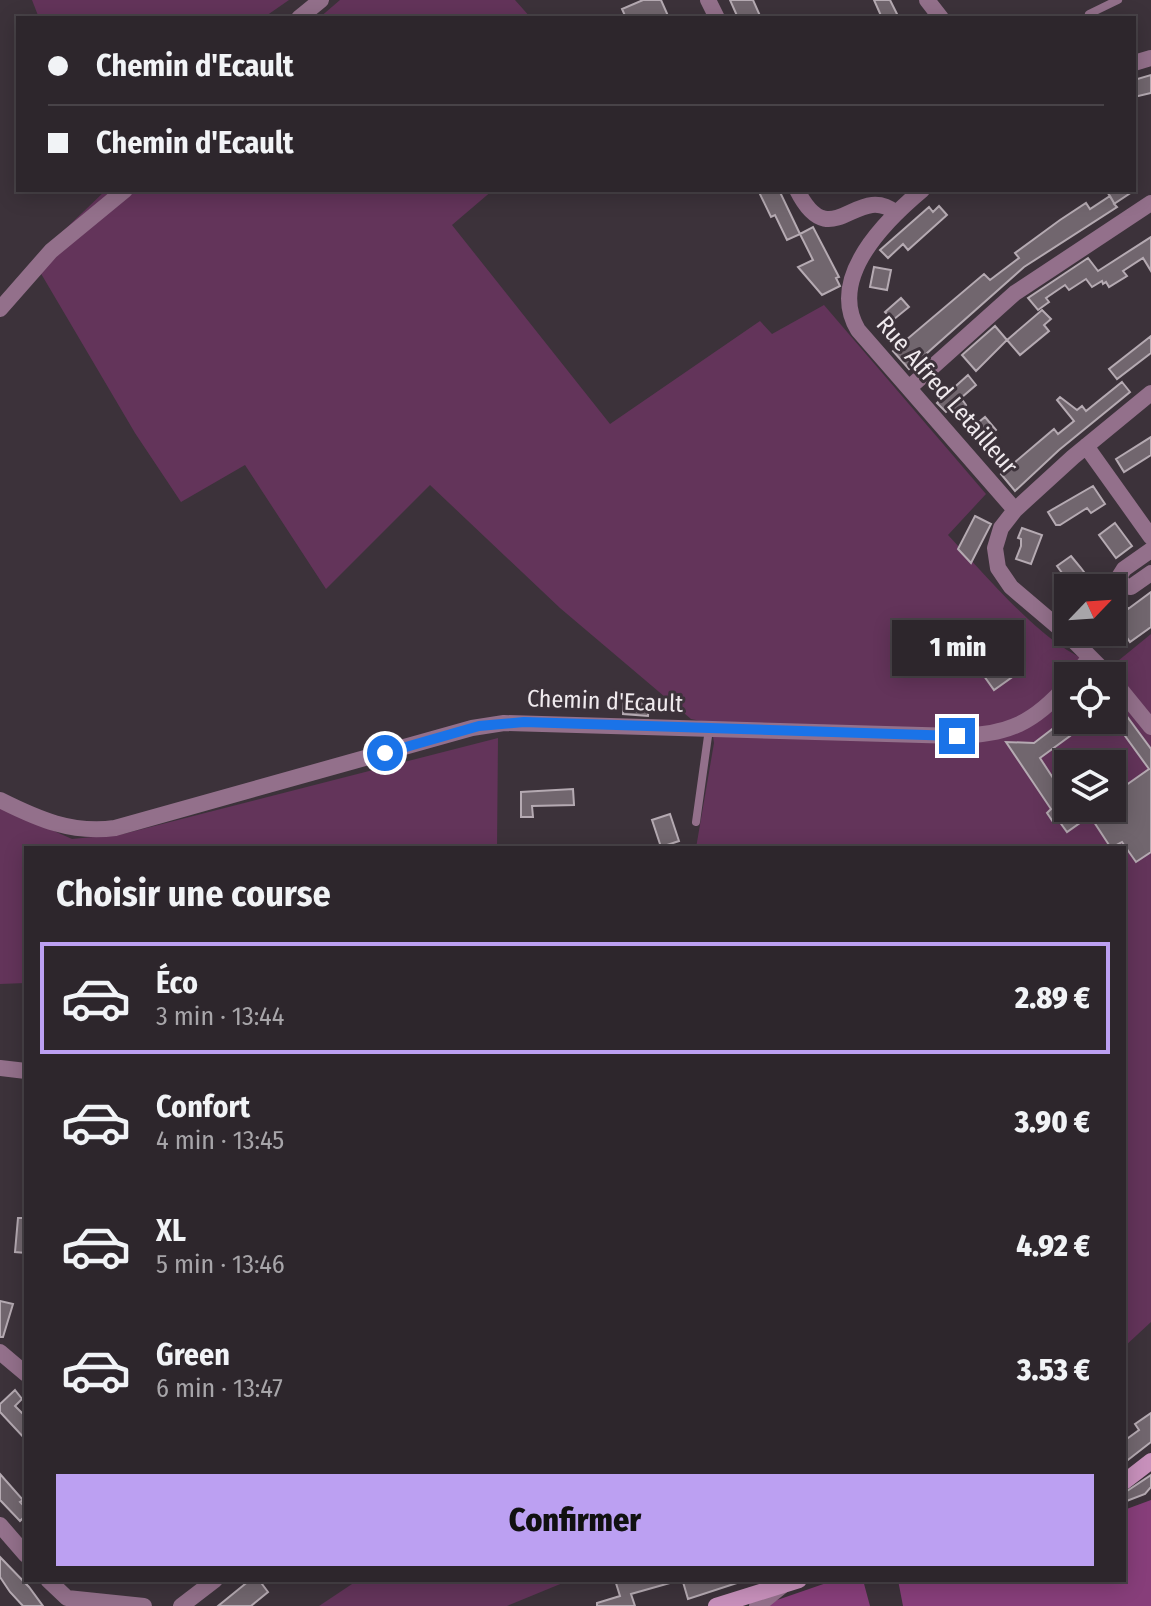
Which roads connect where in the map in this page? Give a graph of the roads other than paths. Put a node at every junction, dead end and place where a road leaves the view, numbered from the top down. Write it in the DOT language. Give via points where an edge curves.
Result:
graph roads {
  1 [pos="321,0"];
  2 [pos="927,0"];
  3 [pos="1118,0"];
  4 [pos="1089,14"];
  5 [pos="301,16"];
  6 [pos="939,16"];
  7 [pos="123,192"];
  8 [pos="798,192"];
  9 [pos="920,192"];
  10 [pos="1151,203"];
  11 [pos="896,213"];
  12 [pos="0,309"];
  13 [pos="909,388"];
  14 [pos="1151,393"];
  15 [pos="1086,446"];
  16 [pos="1015,510"];
  17 [pos="1151,537"];
  18 [pos="1151,550"];
  19 [pos="1151,573"];
  20 [pos="1090,657"];
  21 [pos="1086,662"];
  22 [pos="1095,662"];
  23 [pos="1054,697"];
  24 [pos="1126,697"];
  25 [pos="1151,727"];
  26 [pos="709,728"];
  27 [pos="0,800"];
  28 [pos="696,822"];
  29 [pos="0,1068"];
  30 [pos="24,1071"];
  31 [pos="0,1352"];
  32 [pos="24,1372"];
  33 [pos="1151,1461"];
  34 [pos="1126,1480"];
  35 [pos="0,1525"];
  36 [pos="24,1553"];
  37 [pos="50,1582"];
  38 [pos="212,1582"];
  39 [pos="791,1582"];
  40 [pos="144,1606"];
  41 [pos="181,1606"];
  42 [pos="716,1606"];
  43 [pos="757,1606"];
  1 -- 5 [label="street"];
  2 -- 6 [label="street"];
  3 -- 4 [label="lane"];
  7 -- 12 [label="street" via="51,251"];
  8 -- 11 [label="street" via="820,218 839,218 874,203"];
  9 -- 11 [label="street, Rue Alfred Letailleur"];
  10 -- 13 [label="street" via="1015,293"];
  11 -- 13 [label="street, Rue Alfred Letailleur" via="864,252 851,306 858,330"];
  13 -- 16 [label="street, Rue Alfred Letailleur"];
  14 -- 15 [label="street"];
  15 -- 16 [label="street"];
  15 -- 17 [label="street"];
  16 -- 20 [label="street" via="996,541 998,568 1017,592"];
  18 -- 19 [label="street" via="1119,577 1131,587"];
  20 -- 21 [label="street"];
  20 -- 22 [label="street"];
  23 -- 26 [label="street, Chemin d'Ecault" via="1028,721 986,735"];
  24 -- 25 [label="street"];
  26 -- 27 [label="street, Chemin d'Ecault" via="524,722 479,726 96,830 61,826"];
  26 -- 28 [label="lane"];
  29 -- 30 [label="street"];
  31 -- 32 [label="street"];
  33 -- 34 [label="street"];
  35 -- 36 [label="street"];
  37 -- 40 [label="street" via="67,1598"];
  38 -- 41 [label="street"];
  39 -- 42 [label="street"];
  39 -- 43 [label="street"];
}
